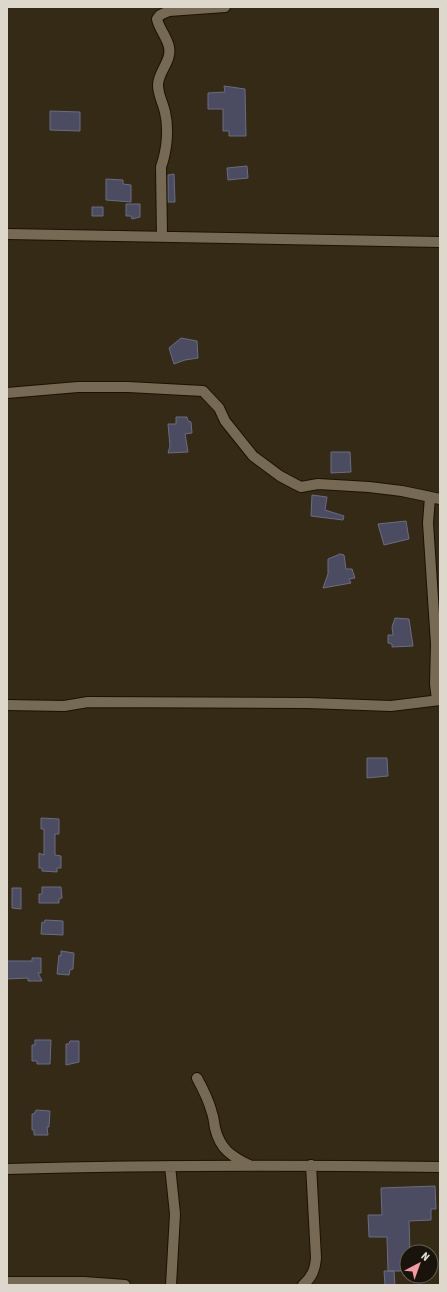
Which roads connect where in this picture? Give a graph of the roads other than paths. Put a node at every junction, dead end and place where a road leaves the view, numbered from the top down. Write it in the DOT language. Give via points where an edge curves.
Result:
graph roads {
  1 [pos="225,7"];
  2 [pos="7,234"];
  3 [pos="162,237"];
  4 [pos="440,242"];
  5 [pos="7,393"];
  6 [pos="435,498"];
  7 [pos="438,700"];
  8 [pos="7,705"];
  9 [pos="197,1078"];
  10 [pos="311,1165"];
  11 [pos="170,1166"];
  12 [pos="251,1166"];
  13 [pos="440,1167"];
  14 [pos="7,1169"];
  15 [pos="7,1282"];
  16 [pos="125,1285"];
  17 [pos="171,1285"];
  18 [pos="303,1285"];
  1 -- 3 [label="street" via="169,11 157,19 170,48 158,84 166,120 161,167"];
  2 -- 3 [label="street"];
  3 -- 4 [label="street"];
  5 -- 6 [label="street" via="78,387 203,391 219,408 225,421 253,456 280,476 301,487 318,484 369,487"];
  6 -- 7 [label="street" via="428,523 436,644 435,684"];
  7 -- 8 [label="street" via="391,706 88,702 64,706"];
  9 -- 12 [label="street" via="212,1112 223,1147 233,1157"];
  10 -- 12 [label="street"];
  10 -- 13 [label="street"];
  10 -- 18 [label="street" via="316,1258 315,1270"];
  11 -- 12 [label="street"];
  11 -- 14 [label="street"];
  11 -- 17 [label="street" via="175,1214"];
  15 -- 16 [label="street"];
}
